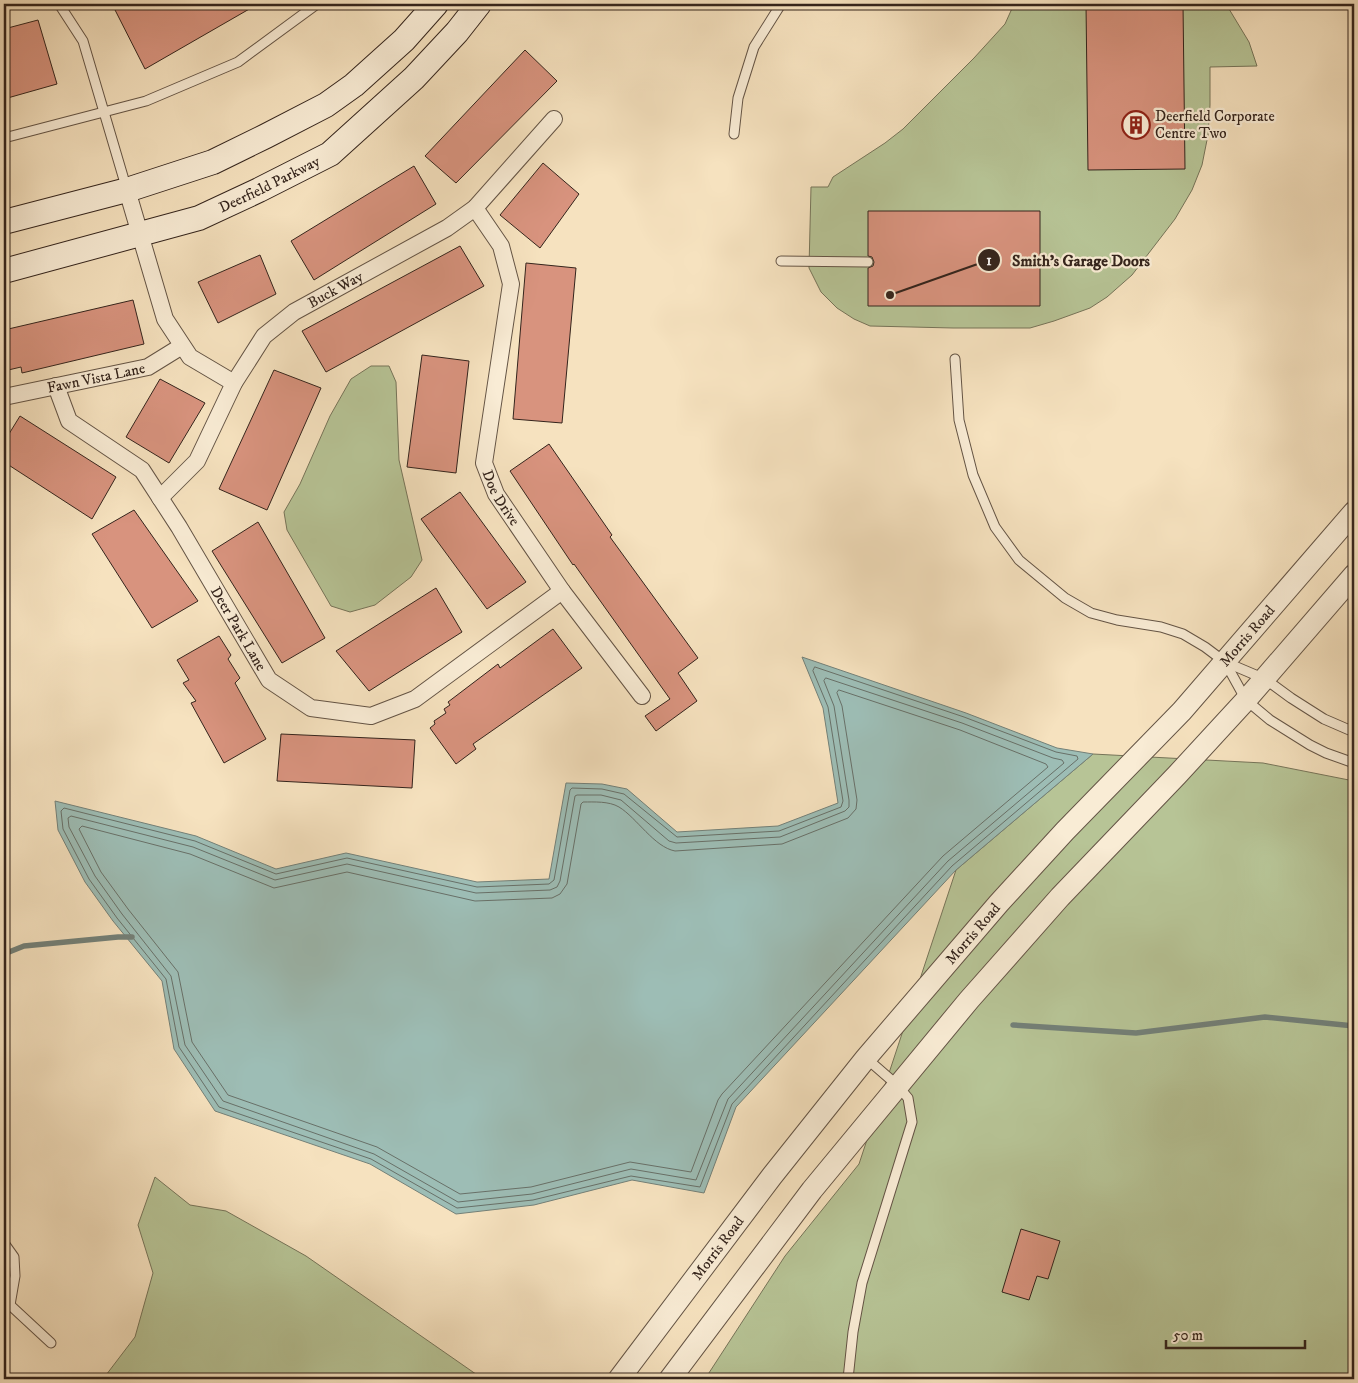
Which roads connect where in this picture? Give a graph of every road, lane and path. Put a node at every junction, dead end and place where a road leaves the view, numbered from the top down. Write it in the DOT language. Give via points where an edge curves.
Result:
graph roads {
  1 [pos="59,4"];
  2 [pos="317,4"];
  3 [pos="436,4"];
  4 [pos="479,4"];
  5 [pos="781,4"];
  6 [pos="104,112"];
  7 [pos="554,119"];
  8 [pos="734,134"];
  9 [pos="4,138"];
  10 [pos="127,190"];
  11 [pos="474,208"];
  12 [pos="4,222"];
  13 [pos="140,234"];
  14 [pos="781,261"];
  15 [pos="868,262"];
  16 [pos="4,271"];
  17 [pos="182,346"];
  18 [pos="955,359"];
  19 [pos="234,383"];
  20 [pos="56,386"];
  21 [pos="4,397"];
  22 [pos="160,498"];
  23 [pos="1354,512"];
  24 [pos="1354,575"];
  25 [pos="562,591"];
  26 [pos="1225,662"];
  27 [pos="1265,678"];
  28 [pos="642,696"];
  29 [pos="1246,700"];
  30 [pos="1354,732"];
  31 [pos="1354,763"];
  32 [pos="866,1058"];
  33 [pos="897,1085"];
  34 [pos="4,1243"];
  35 [pos="7,1307"];
  36 [pos="51,1343"];
  37 [pos="619,1379"];
  38 [pos="670,1379"];
  39 [pos="848,1379"];
  1 -- 6 [label="lane" via="83,41"];
  2 -- 6 [label="lane" via="238,62 146,101"];
  3 -- 10 [label="main road" via="380,63 326,105 213,162"];
  4 -- 13 [label="main road, Deerfield Parkway" via="414,78 330,154 199,218"];
  5 -- 8 [label="lane" via="754,47 738,98"];
  6 -- 9 [label="lane"];
  6 -- 10 [label="lane"];
  7 -- 11 [label="street, Buck Way"];
  10 -- 12 [label="main road"];
  10 -- 13 [label="street"];
  11 -- 19 [label="street, Buck Way" via="447,228 294,312 264,336"];
  11 -- 25 [label="street, Doe Drive" via="501,246 511,284 484,463 496,494"];
  13 -- 16 [label="main road, Deerfield Parkway"];
  13 -- 17 [label="street" via="165,319"];
  14 -- 15 [label="lane"];
  17 -- 19 [label="street" via="190,357"];
  17 -- 20 [label="street, Fawn Vista Lane" via="148,367"];
  18 -- 26 [label="lane" via="959,420 973,475 995,527 1019,560 1066,598 1091,613 1183,634"];
  19 -- 22 [label="street, Buck Way" via="196,461"];
  20 -- 21 [label="street, Fawn Vista Lane"];
  20 -- 22 [label="street, Deer Park Lane" via="69,421 142,470"];
  22 -- 25 [label="street, Deer Park Lane" via="269,680 311,708 371,716 415,699"];
  23 -- 26 [label="street, Morris Road"];
  24 -- 27 [label="street"];
  25 -- 28 [label="street, Doe Drive"];
  26 -- 27 [label="lane"];
  26 -- 29 [label="lane"];
  26 -- 32 [label="street, Morris Road" via="999,903"];
  27 -- 29 [label="street"];
  27 -- 30 [label="lane" via="1324,719"];
  29 -- 31 [label="lane" via="1270,720 1310,745"];
  29 -- 33 [label="street" via="1053,904"];
  32 -- 33 [label="lane"];
  32 -- 37 [label="street, Morris Road" via="772,1176"];
  33 -- 38 [label="street" via="812,1190"];
  33 -- 39 [label="lane" via="908,1098 912,1122 862,1283"];
  34 -- 35 [label="lane" via="14,1258 15,1276"];
  35 -- 36 [label="lane"];
}
